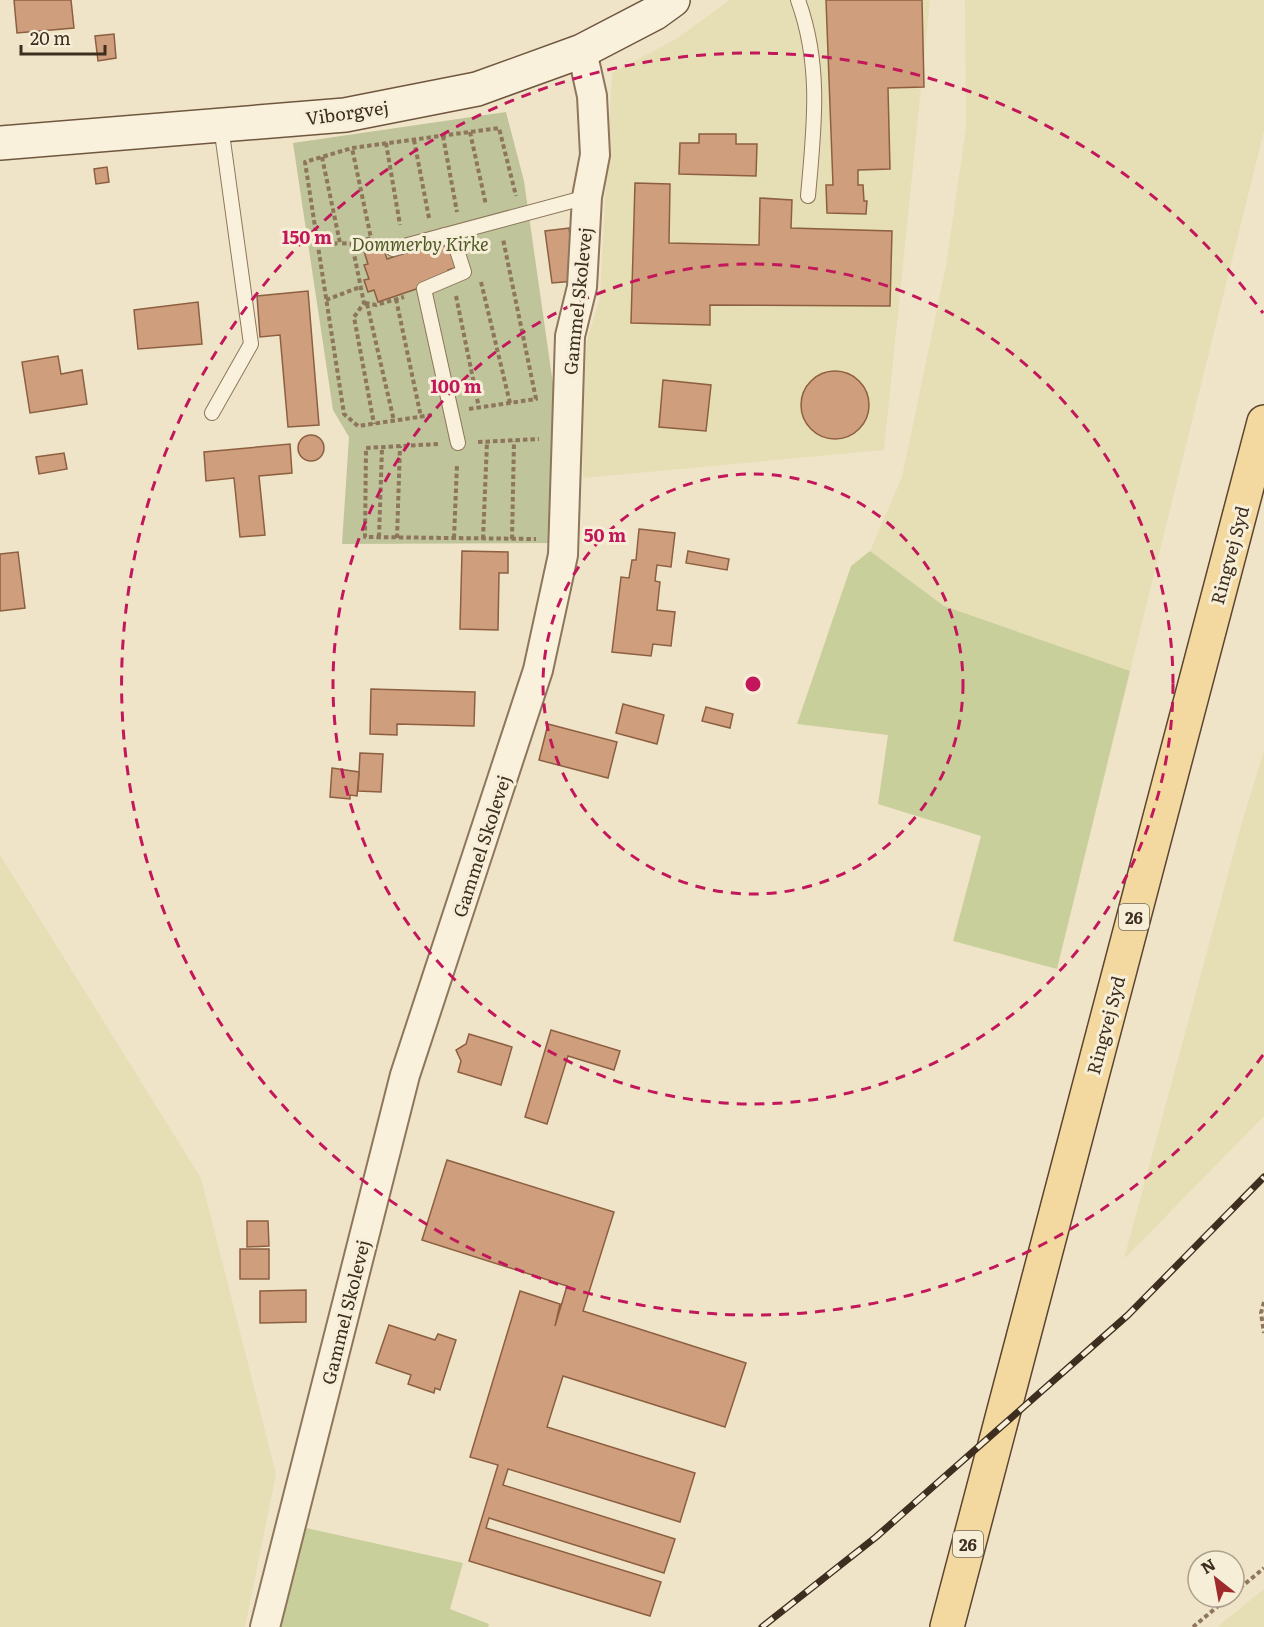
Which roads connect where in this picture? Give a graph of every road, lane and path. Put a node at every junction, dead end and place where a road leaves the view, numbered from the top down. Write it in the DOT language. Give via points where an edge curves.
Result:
graph roads {
  1 [pos="673,0"];
  2 [pos="798,0"];
  3 [pos="582,51"];
  4 [pos="221,126"];
  5 [pos="470,132"];
  6 [pos="443,136"];
  7 [pos="414,140"];
  8 [pos="0,144"];
  9 [pos="386,144"];
  10 [pos="352,148"];
  11 [pos="322,157"];
  12 [pos="808,196"];
  13 [pos="587,197"];
  14 [pos="490,223"];
  15 [pos="461,231"];
  16 [pos="402,236"];
  17 [pos="439,236"];
  18 [pos="340,243"];
  19 [pos="352,244"];
  20 [pos="318,245"];
  21 [pos="393,249"];
  22 [pos="480,275"];
  23 [pos="452,277"];
  24 [pos="360,287"];
  25 [pos="424,290"];
  26 [pos="396,299"];
  27 [pos="327,300"];
  28 [pos="365,303"];
  29 [pos="510,403"];
  30 [pos="479,408"];
  31 [pos="212,413"];
  32 [pos="421,417"];
  33 [pos="394,421"];
  34 [pos="1264,422"];
  35 [pos="374,424"];
  36 [pos="539,439"];
  37 [pos="514,441"];
  38 [pos="487,442"];
  39 [pos="458,443"];
  40 [pos="400,446"];
  41 [pos="382,448"];
  42 [pos="379,537"];
  43 [pos="397,538"];
  44 [pos="454,538"];
  45 [pos="483,538"];
  46 [pos="512,538"];
  47 [pos="539,539"];
  48 [pos="1264,1302"];
  49 [pos="1264,1333"];
  50 [pos="1264,1568"];
  51 [pos="1246,1583"];
  52 [pos="1215,1609"];
  53 [pos="265,1627"];
  54 [pos="947,1627"];
  55 [pos="1193,1627"];
  1 -- 3 [label="street, Viborgvej"];
  2 -- 12 [label="lane" via="816,93"];
  3 -- 4 [label="street, Viborgvej" via="477,89 345,115"];
  3 -- 13 [label="street, Gammel Skolevej" via="594,116 595,155"];
  4 -- 8 [label="street, Viborgvej"];
  4 -- 31 [label="lane" via="251,344"];
  5 -- 14 [label="path"];
  6 -- 15 [label="path"];
  7 -- 17 [label="path"];
  9 -- 16 [label="path"];
  10 -- 19 [label="path" via="371,237"];
  11 -- 18 [label="path"];
  13 -- 14 [label="lane"];
  13 -- 53 [label="street, Gammel Skolevej" via="582,286 570,336 563,555 538,670 405,1075"];
  14 -- 15 [label="lane"];
  15 -- 17 [label="lane"];
  17 -- 21 [label="lane"];
  17 -- 23 [label="lane" via="456,247 464,272"];
  18 -- 19 [label="path"];
  18 -- 20 [label="path"];
  19 -- 24 [label="path"];
  22 -- 29 [label="path"];
  23 -- 25 [label="lane"];
  23 -- 30 [label="path"];
  24 -- 27 [label="path"];
  24 -- 28 [label="path"];
  25 -- 26 [label="path"];
  25 -- 39 [label="lane"];
  26 -- 28 [label="path" via="376,305"];
  26 -- 32 [label="path"];
  28 -- 33 [label="path"];
  28 -- 35 [label="path" via="354,317"];
  34 -- 54 [label="main road, Ringvej Syd / 26"];
  36 -- 37 [label="path"];
  37 -- 38 [label="path"];
  37 -- 46 [label="path"];
  38 -- 39 [label="path"];
  38 -- 45 [label="path"];
  39 -- 40 [label="path"];
  39 -- 44 [label="path"];
  40 -- 41 [label="path"];
  40 -- 43 [label="path"];
  41 -- 42 [label="path"];
  41 -- 42 [label="path" via="366,448 365,537"];
  42 -- 43 [label="path"];
  43 -- 44 [label="path"];
  44 -- 45 [label="path"];
  45 -- 46 [label="path"];
  46 -- 47 [label="path"];
  48 -- 49 [label="path"];
  50 -- 51 [label="path"];
  52 -- 55 [label="path"];
}
